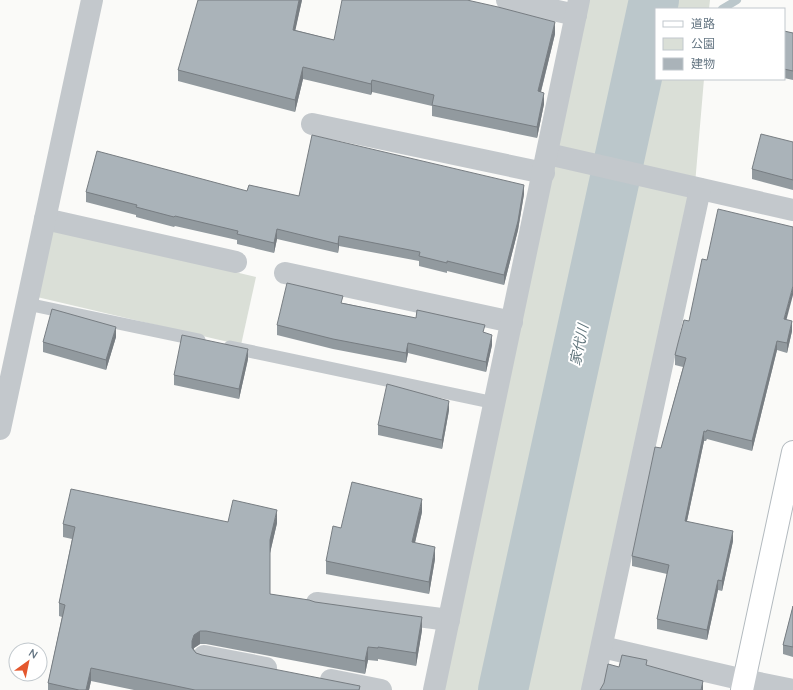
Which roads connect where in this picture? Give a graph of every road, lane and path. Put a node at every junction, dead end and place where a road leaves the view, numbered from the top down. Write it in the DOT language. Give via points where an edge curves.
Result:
graph roads {
  1 [pos="92,0"];
  2 [pos="507,0"];
  3 [pos="578,7"];
  4 [pos="312,124"];
  5 [pos="553,162"];
  6 [pos="700,189"];
  7 [pos="793,210"];
  8 [pos="45,219"];
  9 [pos="236,262"];
  10 [pos="285,273"];
  11 [pos="26,304"];
  12 [pos="512,322"];
  13 [pos="495,403"];
  14 [pos="0,429"];
  15 [pos="793,452"];
  16 [pos="316,603"];
  17 [pos="449,620"];
  18 [pos="602,647"];
  19 [pos="204,656"];
  20 [pos="289,672"];
  21 [pos="312,677"];
  22 [pos="743,685"];
  23 [pos="381,690"];
  24 [pos="434,690"];
  25 [pos="592,690"];
  26 [pos="793,690"];
  1 -- 8 [label="street"];
  2 -- 3 [label="street"];
  3 -- 5 [label="street"];
  4 -- 5 [label="street"];
  5 -- 6 [label="street"];
  5 -- 12 [label="street"];
  6 -- 7 [label="street"];
  6 -- 18 [label="street"];
  8 -- 9 [label="street"];
  8 -- 11 [label="street"];
  10 -- 12 [label="street"];
  11 -- 13 [label="lane"];
  11 -- 14 [label="street"];
  12 -- 13 [label="street"];
  13 -- 17 [label="street"];
  15 -- 22 [label="street"];
  16 -- 17 [label="street"];
  17 -- 24 [label="street"];
  18 -- 22 [label="street"];
  18 -- 25 [label="street"];
  19 -- 20 [label="street"];
  21 -- 23 [label="street"];
  22 -- 26 [label="street"];
}
